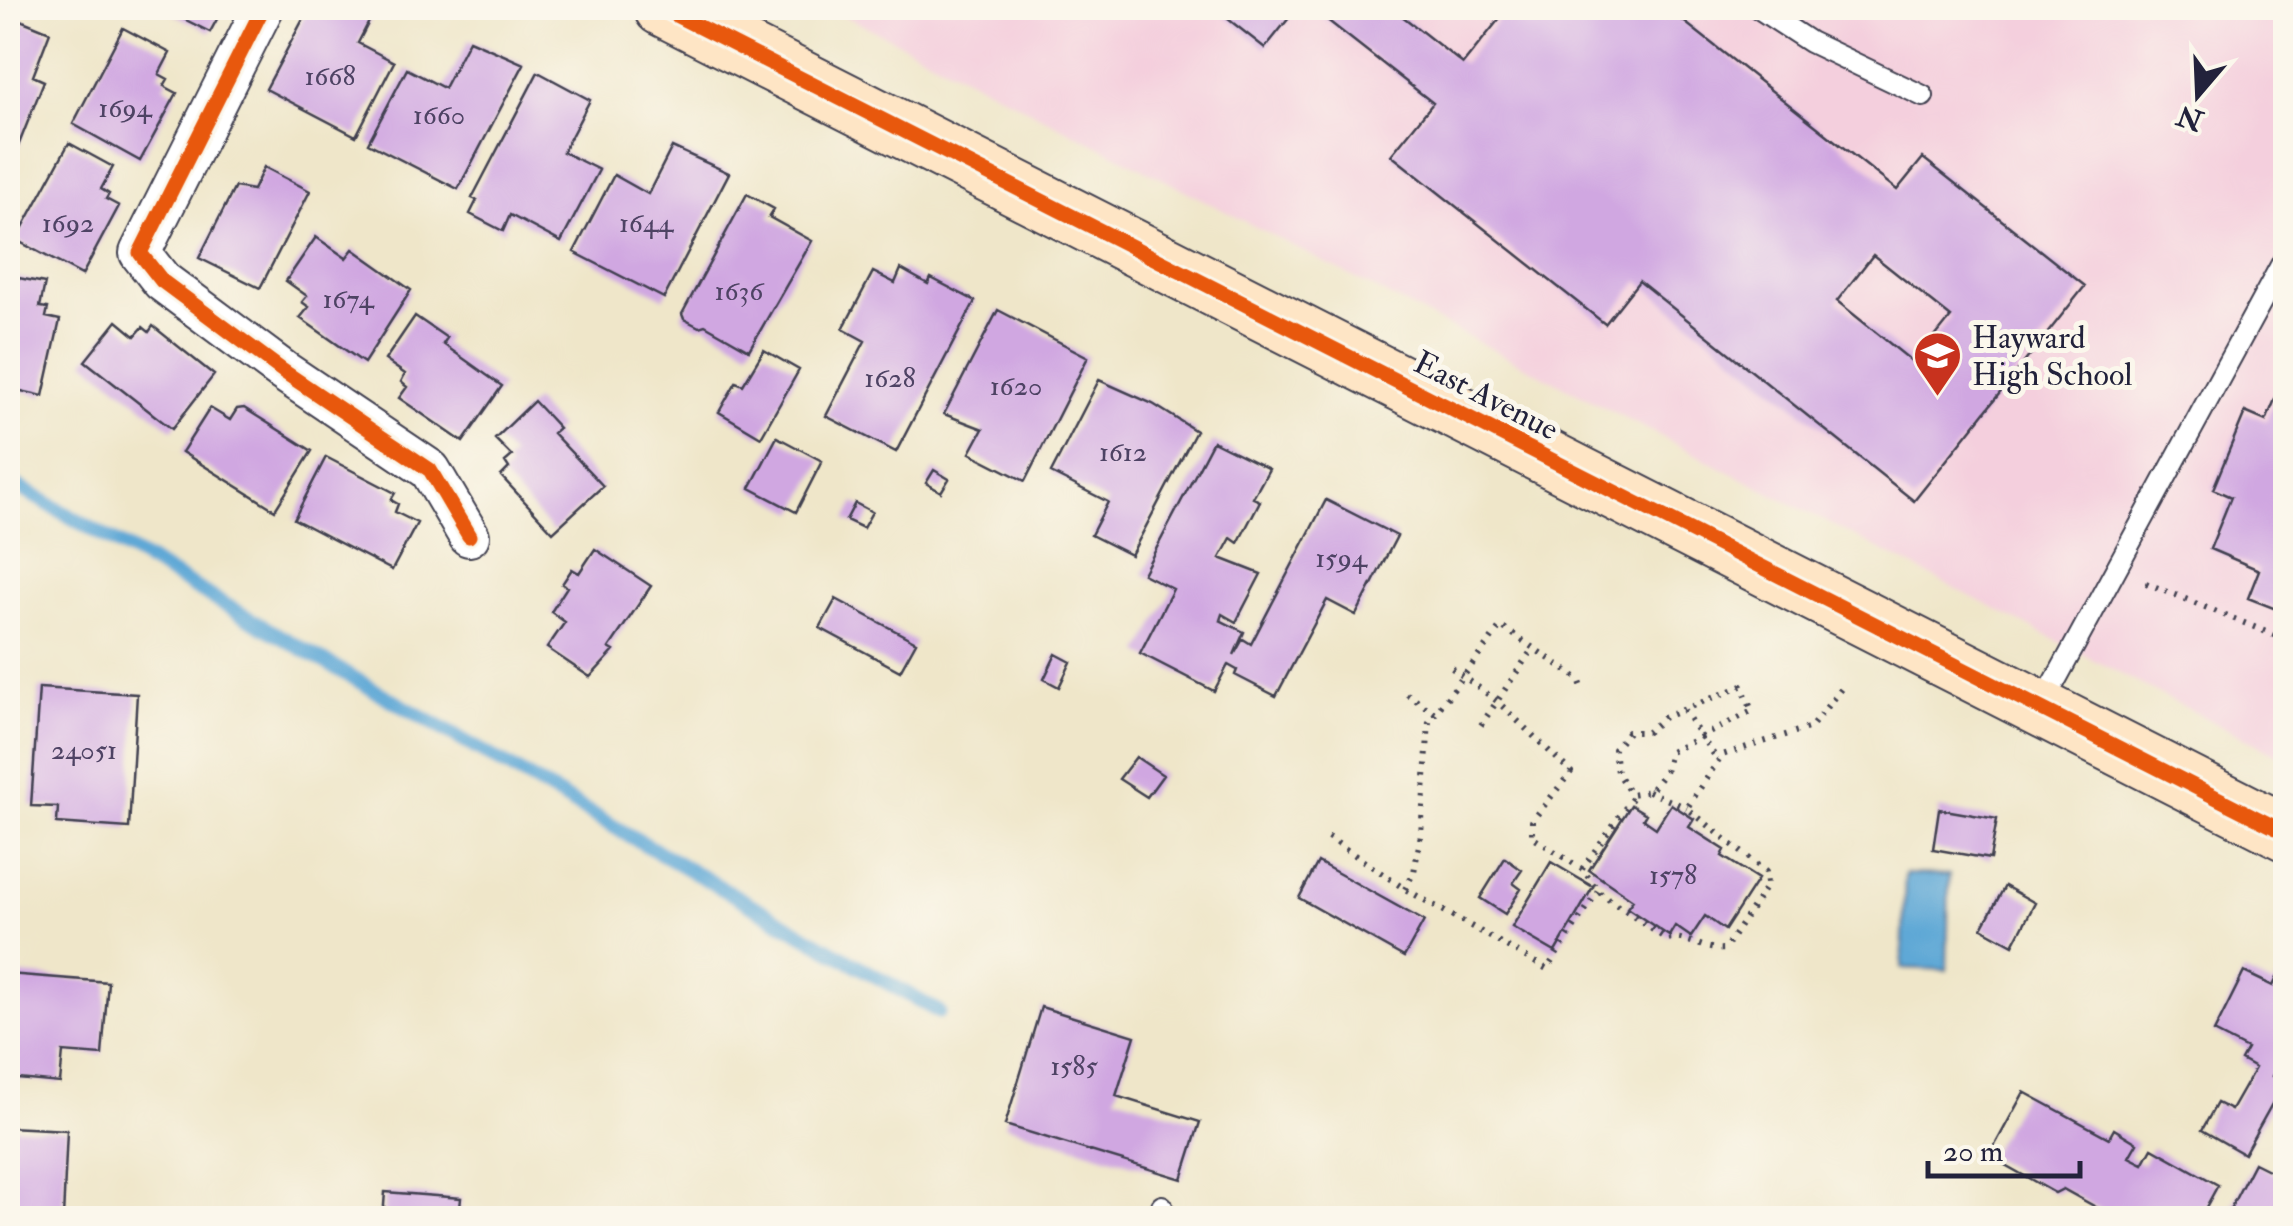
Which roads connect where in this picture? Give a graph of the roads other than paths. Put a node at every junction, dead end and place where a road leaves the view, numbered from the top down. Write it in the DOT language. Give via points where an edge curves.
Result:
graph roads {
  1 [pos="263,8"];
  2 [pos="662,8"];
  3 [pos="1758,8"];
  4 [pos="1924,96"];
  5 [pos="2286,256"];
  6 [pos="469,536"];
  7 [pos="2040,708"];
  8 [pos="2286,833"];
  1 -- 6 [label="street" via="140,253 177,292 430,470"];
  2 -- 7 [label="street, East Avenue"];
  3 -- 4 [label="lane" via="1810,42"];
  5 -- 7 [label="lane"];
  7 -- 8 [label="street, East Avenue"];
}
